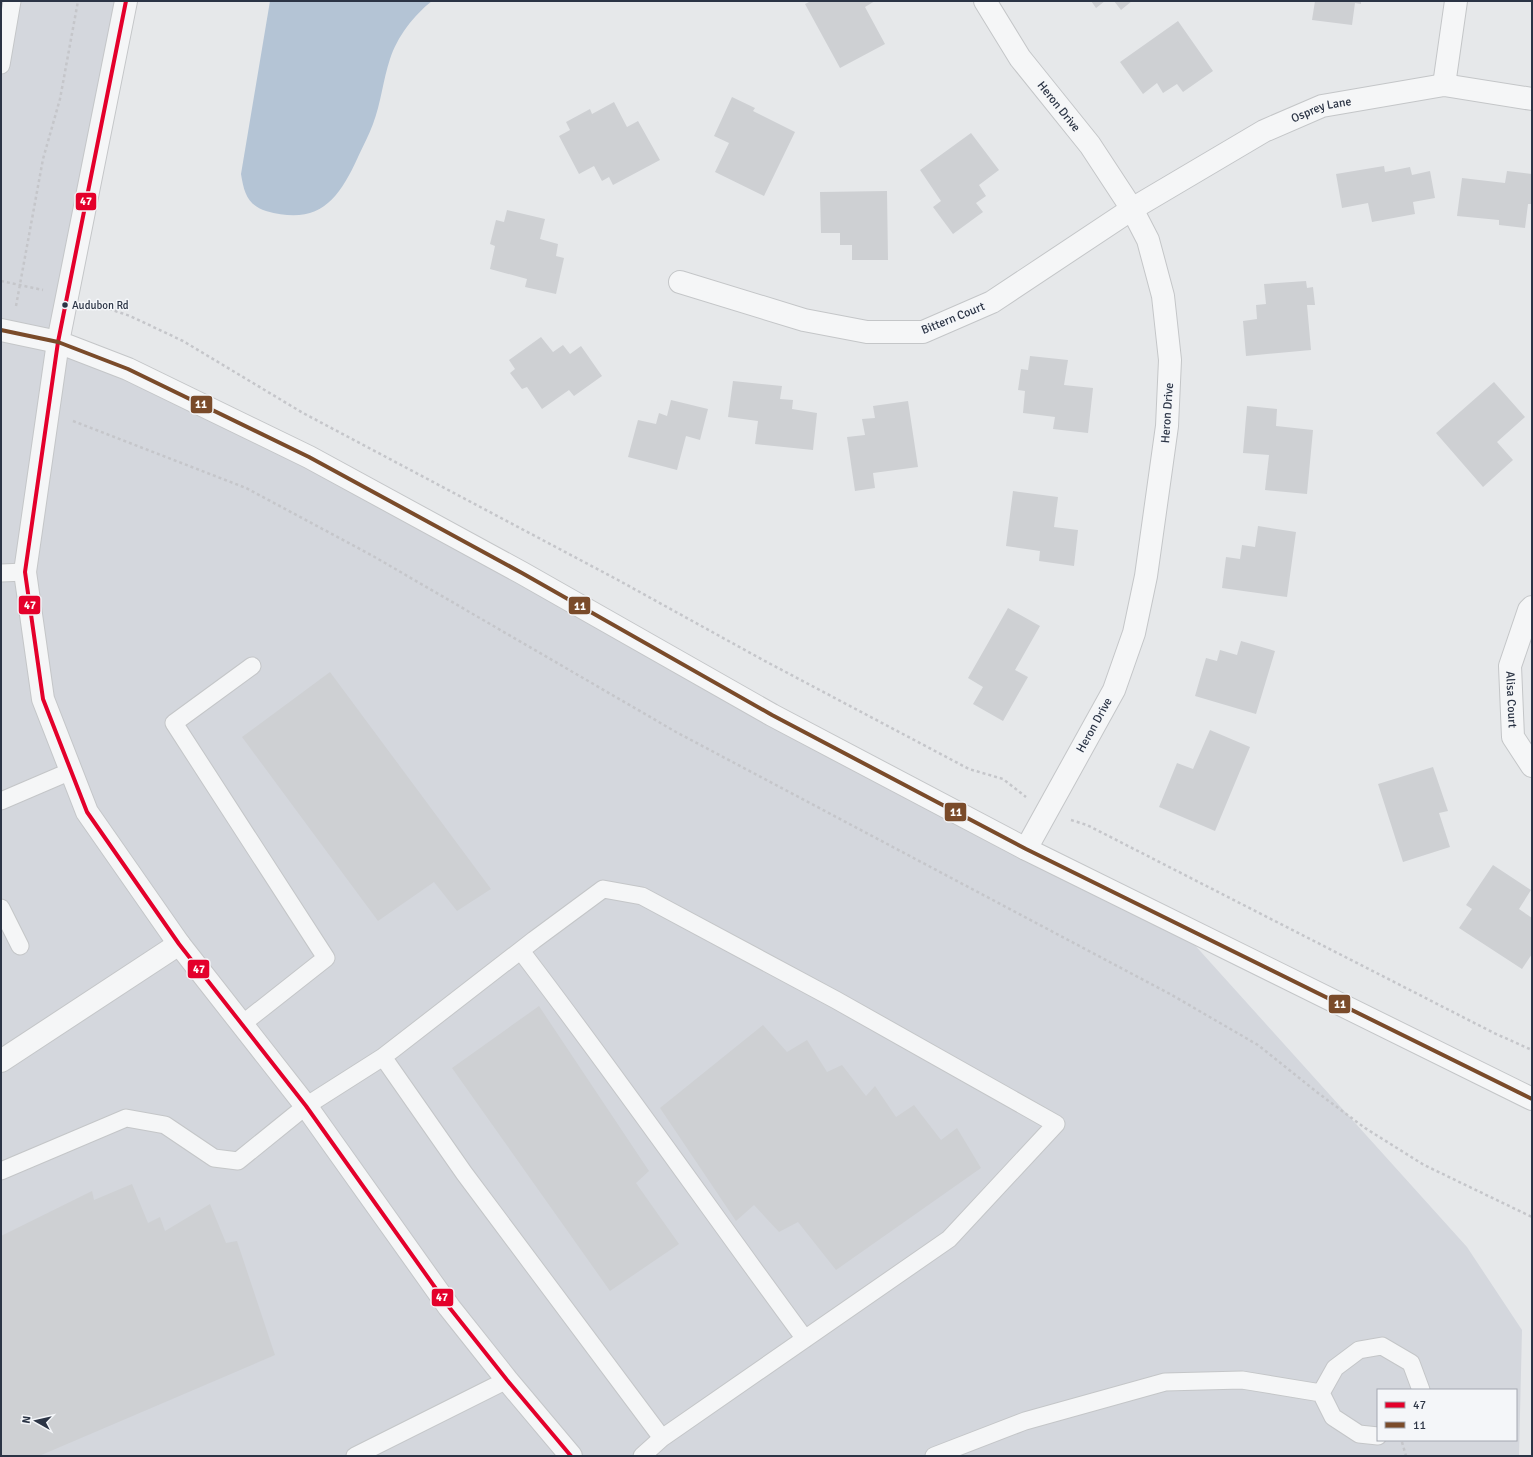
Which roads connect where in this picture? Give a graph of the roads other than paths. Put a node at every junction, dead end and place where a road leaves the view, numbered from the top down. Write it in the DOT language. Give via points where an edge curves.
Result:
graph roads {
  1 [pos="12,1"];
  2 [pos="126,1"];
  3 [pos="985,1"];
  4 [pos="1456,1"];
  5 [pos="1,65"];
  6 [pos="1444,85"];
  7 [pos="1532,99"];
  8 [pos="1132,209"];
  9 [pos="680,282"];
  10 [pos="6,331"];
  11 [pos="58,342"];
  12 [pos="25,572"];
  13 [pos="1,573"];
  14 [pos="1532,607"];
  15 [pos="252,666"];
  16 [pos="1532,766"];
  17 [pos="71,771"];
  18 [pos="1,801"];
  19 [pos="1026,849"];
  20 [pos="1,908"];
  21 [pos="179,944"];
  22 [pos="20,946"];
  23 [pos="521,951"];
  24 [pos="241,1025"];
  25 [pos="383,1057"];
  26 [pos="1,1061"];
  27 [pos="1532,1099"];
  28 [pos="306,1106"];
  29 [pos="1,1171"];
  30 [pos="805,1339"];
  31 [pos="507,1380"];
  32 [pos="1421,1389"];
  33 [pos="1321,1393"];
  34 [pos="1377,1436"];
  35 [pos="662,1438"];
  36 [pos="355,1456"];
  37 [pos="571,1456"];
  38 [pos="642,1456"];
  39 [pos="934,1456"];
  1 -- 5 [label="lane"];
  2 -- 11 [label="street"];
  3 -- 8 [label="street, Heron Drive" via="1020,58 1090,145"];
  4 -- 6 [label="street"];
  6 -- 7 [label="street, Osprey Lane"];
  6 -- 8 [label="street, Osprey Lane" via="1322,106 1264,131"];
  8 -- 9 [label="street, Bittern Court" via="992,302 922,332 867,332 804,320"];
  8 -- 19 [label="street, Heron Drive" via="1148,240 1163,296 1170,360 1167,426 1146,576 1134,633 1114,690"];
  10 -- 11 [label="street"];
  11 -- 12 [label="street"];
  11 -- 19 [label="street" via="128,369 309,457 522,573 772,715"];
  12 -- 13 [label="lane"];
  12 -- 17 [label="street" via="43,699"];
  14 -- 16 [label="street, Alisa Court" via="1510,666 1513,737"];
  15 -- 24 [label="lane" via="174,723 326,958"];
  17 -- 18 [label="lane"];
  17 -- 21 [label="street" via="87,812"];
  19 -- 27 [label="street"];
  20 -- 22 [label="lane"];
  21 -- 24 [label="street"];
  21 -- 26 [label="street"];
  23 -- 25 [label="lane"];
  23 -- 30 [label="lane"];
  23 -- 30 [label="lane" via="603,889 642,896 836,1000 1056,1124 949,1239"];
  24 -- 28 [label="street"];
  25 -- 28 [label="lane"];
  25 -- 35 [label="lane" via="464,1174"];
  28 -- 29 [label="lane" via="238,1161 214,1158 166,1125 126,1118"];
  28 -- 31 [label="street" via="449,1307"];
  30 -- 35 [label="lane"];
  31 -- 36 [label="lane"];
  31 -- 37 [label="street"];
  32 -- 33 [label="lane" via="1411,1363 1382,1346 1359,1350 1335,1368"];
  33 -- 34 [label="lane" via="1333,1416 1359,1434"];
  33 -- 39 [label="lane" via="1242,1380 1165,1382 1025,1421"];
  35 -- 38 [label="lane"];
}
